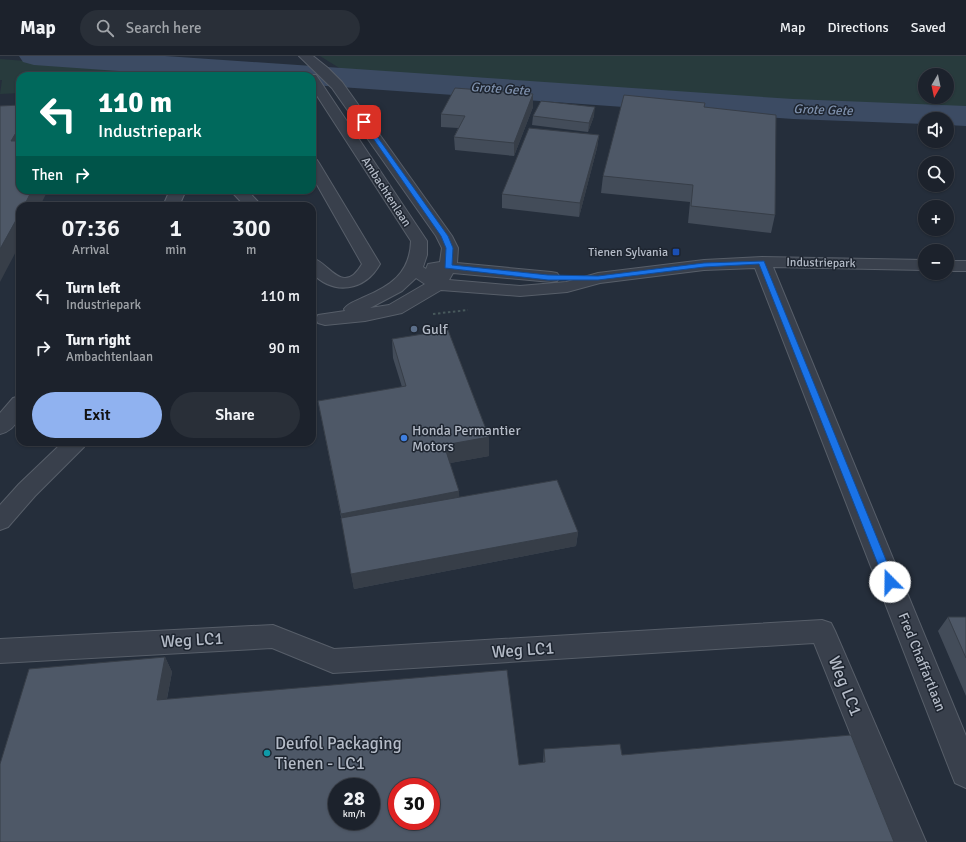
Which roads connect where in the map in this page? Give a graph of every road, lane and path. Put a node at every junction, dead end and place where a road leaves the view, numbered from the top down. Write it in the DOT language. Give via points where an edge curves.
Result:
graph roads {
  1 [pos="316,74"];
  2 [pos="316,78"];
  3 [pos="316,84"];
  4 [pos="337,85"];
  5 [pos="316,170"];
  6 [pos="242,194"];
  7 [pos="250,202"];
  8 [pos="762,262"];
  9 [pos="918,265"];
  10 [pos="954,266"];
  11 [pos="966,266"];
  12 [pos="316,267"];
  13 [pos="448,267"];
  14 [pos="414,269"];
  15 [pos="598,278"];
  16 [pos="438,284"];
  17 [pos="319,320"];
  18 [pos="16,407"];
  19 [pos="0,427"];
  20 [pos="72,446"];
  21 [pos="0,521"];
  22 [pos="0,651"];
  23 [pos="966,773"];
  24 [pos="910,842"];
  1 -- 4 [label="street, Ambachtenlaan" via="324,71"];
  2 -- 4 [label="street"];
  3 -- 14 [label="street, Ambachtenlaan" via="419,241 419,255"];
  4 -- 13 [label="street, Ambachtenlaan" via="444,236 450,248"];
  5 -- 12 [label="street" via="371,264 366,274 356,281 342,283 326,277"];
  6 -- 7 [label="street"];
  8 -- 9 [label="street, Industriepark"];
  8 -- 15 [label="street, Industriepark" via="704,265"];
  8 -- 23 [label="street, Fred Chaffartlaan"];
  10 -- 11 [label="street"];
  13 -- 14 [label="street, Industriepark"];
  13 -- 15 [label="street, Industriepark" via="548,277"];
  13 -- 16 [label="street"];
  14 -- 16 [label="street, Industriepark"];
  14 -- 17 [label="street" via="387,293 358,307"];
  15 -- 16 [label="street, Industriepark" via="567,287 520,291"];
  16 -- 17 [label="street" via="395,309"];
  18 -- 19 [label="street"];
  20 -- 21 [label="street"];
  22 -- 24 [label="street, Weg LC1" via="273,636 333,662 822,631"];
}
